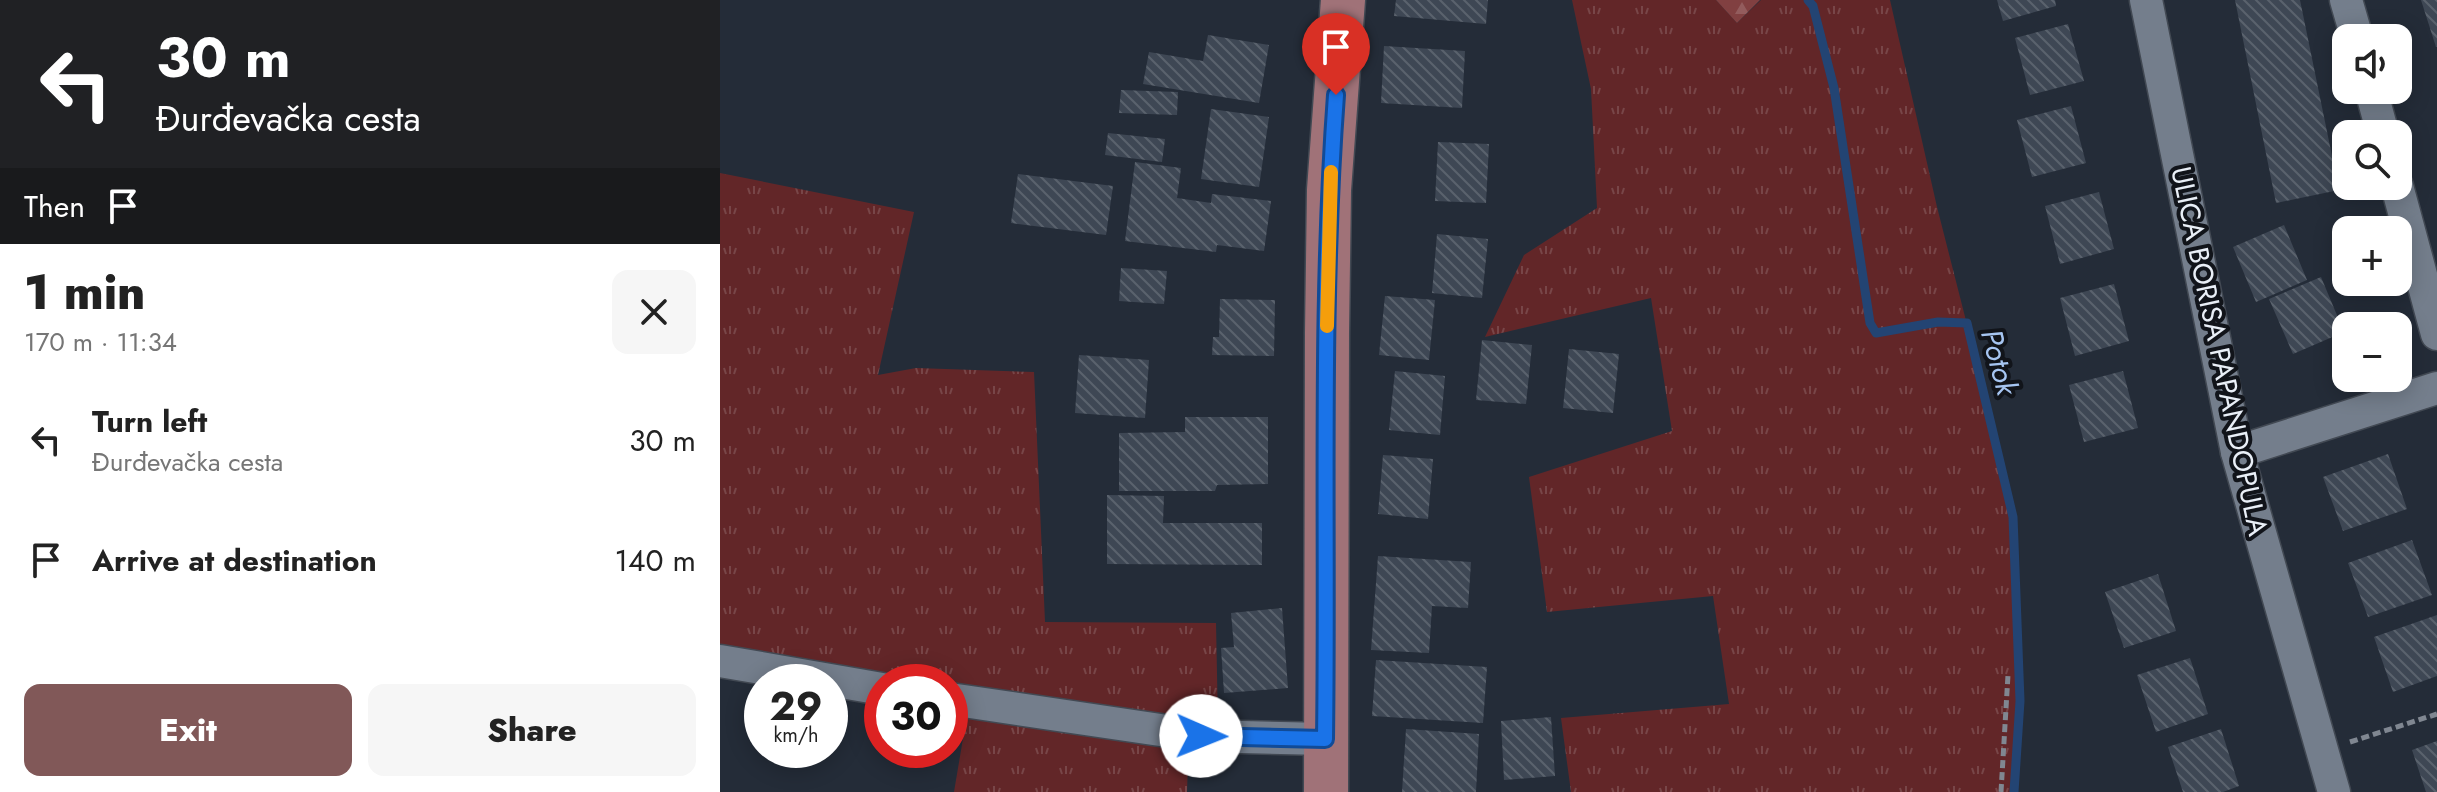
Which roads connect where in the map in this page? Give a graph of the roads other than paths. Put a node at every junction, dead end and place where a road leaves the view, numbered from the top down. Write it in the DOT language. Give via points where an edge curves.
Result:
graph roads {
  1 [pos="1343,0"];
  2 [pos="2146,0"];
  3 [pos="2346,0"];
  4 [pos="2353,24"];
  5 [pos="2401,200"];
  6 [pos="2437,334"];
  7 [pos="2437,388"];
  8 [pos="2237,452"];
  9 [pos="720,661"];
  10 [pos="864,686"];
  11 [pos="968,702"];
  12 [pos="1325,739"];
  13 [pos="1326,792"];
  14 [pos="2334,792"];
  1 -- 12 [label="main road" via="1329,206"];
  2 -- 8 [label="street, ULICA BORISA PAPANDOPULA"];
  3 -- 4 [label="street"];
  5 -- 6 [label="street"];
  7 -- 8 [label="street"];
  8 -- 14 [label="street, ULICA BORISA PAPANDOPULA"];
  9 -- 10 [label="street"];
  11 -- 12 [label="street" via="1201,736"];
  12 -- 13 [label="main road"];
}
